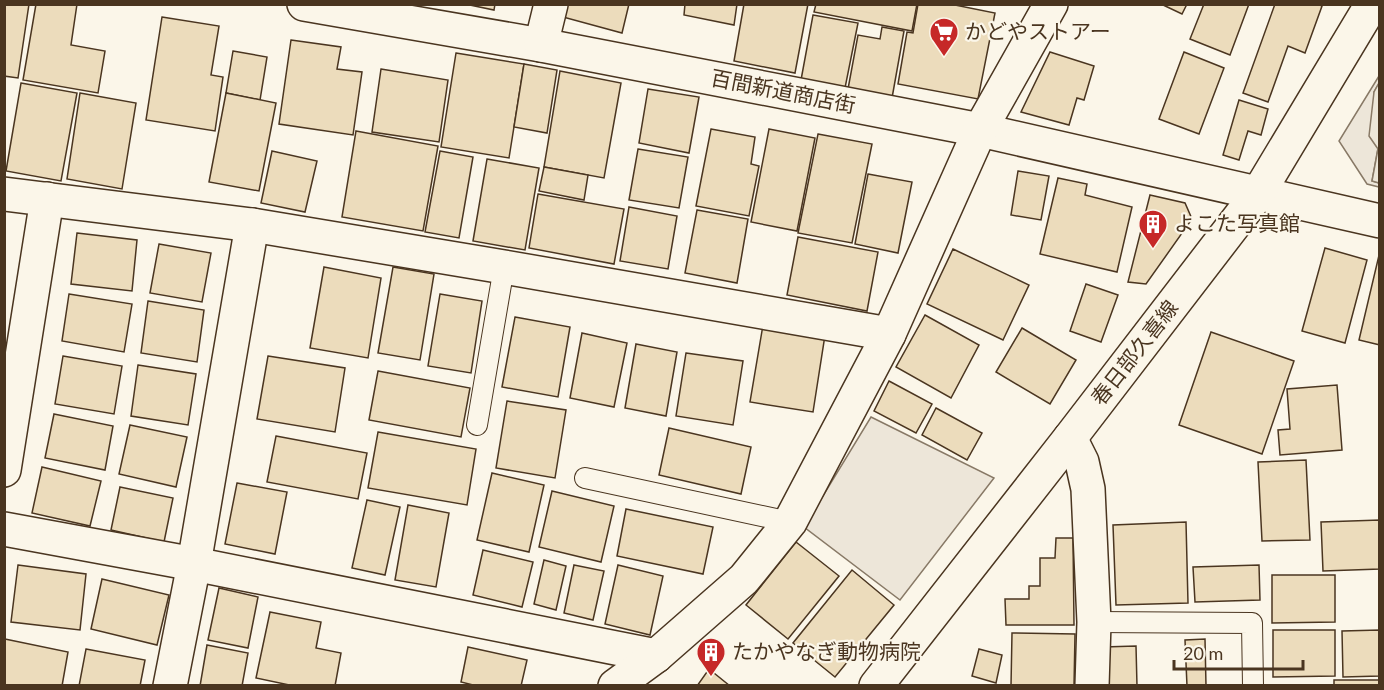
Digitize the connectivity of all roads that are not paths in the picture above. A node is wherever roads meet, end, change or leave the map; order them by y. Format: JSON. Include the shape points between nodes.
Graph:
{"nodes":[{"id":1,"x":304,"y":4,"type":"edge"},
{"id":2,"x":551,"y":4,"type":"edge"},
{"id":3,"x":1052,"y":4,"type":"edge"},
{"id":4,"x":1372,"y":4,"type":"edge"},
{"id":5,"x":541,"y":45,"type":"junction"},
{"id":6,"x":980,"y":130,"type":"junction"},
{"id":7,"x":1259,"y":192,"type":"junction"},
{"id":8,"x":4,"y":195,"type":"edge"},
{"id":9,"x":47,"y":199,"type":"junction"},
{"id":10,"x":1380,"y":221,"type":"edge"},
{"id":11,"x":252,"y":225,"type":"junction"},
{"id":12,"x":504,"y":267,"type":"junction"},
{"id":13,"x":889,"y":334,"type":"junction"},
{"id":14,"x":477,"y":424,"type":"dead end"},
{"id":15,"x":1070,"y":438,"type":"junction"},
{"id":16,"x":4,"y":470,"type":"edge"},
{"id":17,"x":585,"y":478,"type":"dead end"},
{"id":18,"x":790,"y":522,"type":"junction"},
{"id":19,"x":4,"y":530,"type":"edge"},
{"id":20,"x":194,"y":564,"type":"junction"},
{"id":21,"x":1094,"y":622,"type":"junction"},
{"id":22,"x":656,"y":656,"type":"junction"},
{"id":23,"x":170,"y":686,"type":"edge"},
{"id":24,"x":615,"y":686,"type":"edge"},
{"id":25,"x":876,"y":686,"type":"edge"},
{"id":26,"x":1092,"y":686,"type":"edge"},
{"id":27,"x":1253,"y":686,"type":"edge"}],
"edges":[{"from":1,"to":5,"type":"street","name":"百間新道商店街"},
{"from":2,"to":5,"type":"street"},
{"from":3,"to":6,"type":"street"},
{"from":4,"to":7,"type":"street","name":"春日部久喜線"},
{"from":5,"to":6,"type":"street","name":"百間新道商店街"},
{"from":6,"to":7,"type":"street","name":"百間新道商店街"},
{"from":6,"to":13,"type":"street"},
{"from":7,"to":10,"type":"street","name":"百間新道商店街"},
{"from":7,"to":15,"type":"street","name":"春日部久喜線"},
{"from":8,"to":9,"type":"street"},
{"from":9,"to":11,"type":"street"},
{"from":9,"to":16,"type":"street"},
{"from":11,"to":12,"type":"street"},
{"from":11,"to":20,"type":"street"},
{"from":12,"to":13,"type":"street"},
{"from":12,"to":14,"type":"lane"},
{"from":13,"to":18,"type":"street"},
{"from":15,"to":21,"type":"street","via":[[1082,462],[1088,489]]},
{"from":15,"to":25,"type":"street","name":"春日部久喜線"},
{"from":17,"to":18,"type":"lane"},
{"from":18,"to":22,"type":"street","via":[[744,579]]},
{"from":19,"to":20,"type":"street"},
{"from":20,"to":22,"type":"street"},
{"from":20,"to":23,"type":"street"},
{"from":21,"to":26,"type":"street"},
{"from":21,"to":27,"type":"lane","via":[[1252,624]]},
{"from":22,"to":24,"type":"street"}]}
